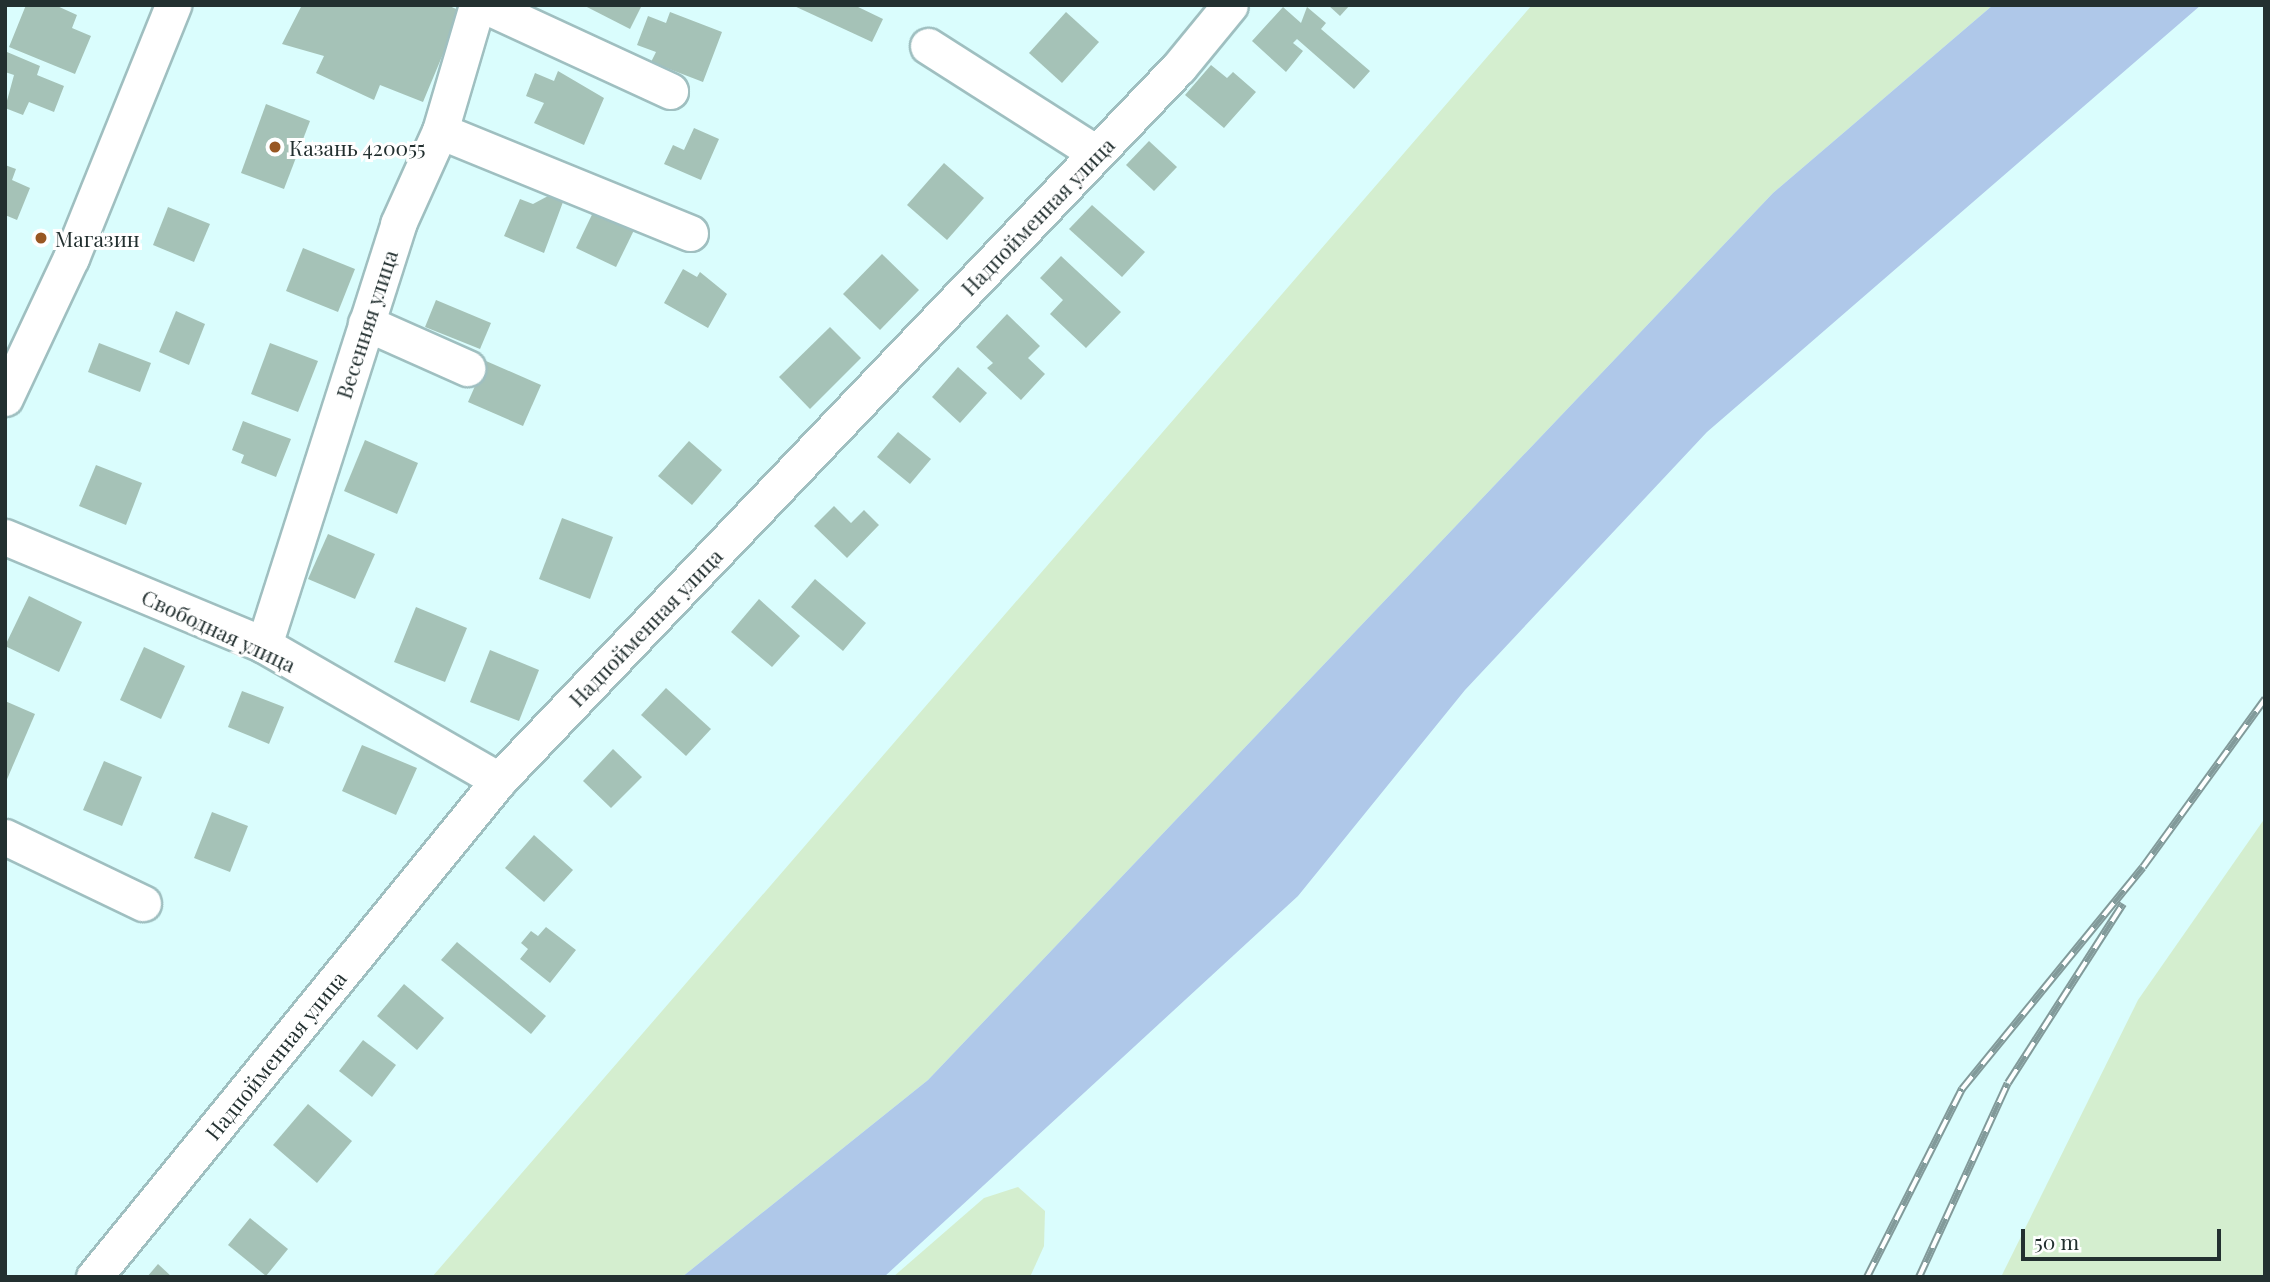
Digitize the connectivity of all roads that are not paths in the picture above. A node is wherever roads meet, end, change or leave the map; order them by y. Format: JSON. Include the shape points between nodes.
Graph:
{"nodes":[{"id":1,"x":173,"y":5,"type":"edge"},
{"id":2,"x":477,"y":5,"type":"edge"},
{"id":3,"x":484,"y":5,"type":"edge"},
{"id":4,"x":1230,"y":5,"type":"edge"},
{"id":5,"x":928,"y":46,"type":"dead end"},
{"id":6,"x":670,"y":91,"type":"dead end"},
{"id":7,"x":440,"y":131,"type":"junction"},
{"id":8,"x":1096,"y":153,"type":"junction"},
{"id":9,"x":690,"y":233,"type":"dead end"},
{"id":10,"x":366,"y":323,"type":"junction"},
{"id":11,"x":467,"y":368,"type":"dead end"},
{"id":12,"x":5,"y":398,"type":"edge"},
{"id":13,"x":5,"y":537,"type":"edge"},
{"id":14,"x":264,"y":645,"type":"junction"},
{"id":15,"x":499,"y":780,"type":"junction"},
{"id":16,"x":5,"y":837,"type":"edge"},
{"id":17,"x":143,"y":903,"type":"dead end"},
{"id":18,"x":94,"y":1277,"type":"edge"}],
"edges":[{"from":1,"to":12,"type":"street","via":[[71,258]]},
{"from":2,"to":7,"type":"street","name":"Весенняя улица"},
{"from":3,"to":6,"type":"street"},
{"from":4,"to":8,"type":"street","name":"Надпойменная улица"},
{"from":5,"to":8,"type":"street"},
{"from":7,"to":9,"type":"street"},
{"from":7,"to":10,"type":"street","name":"Весенняя улица","via":[[398,224]]},
{"from":8,"to":15,"type":"street","name":"Надпойменная улица"},
{"from":10,"to":11,"type":"street"},
{"from":10,"to":14,"type":"street","name":"Весенняя улица"},
{"from":13,"to":14,"type":"street","name":"Свободная улица"},
{"from":14,"to":15,"type":"street","name":"Свободная улица"},
{"from":15,"to":18,"type":"street","name":"Надпойменная улица"},
{"from":16,"to":17,"type":"street"}]}
